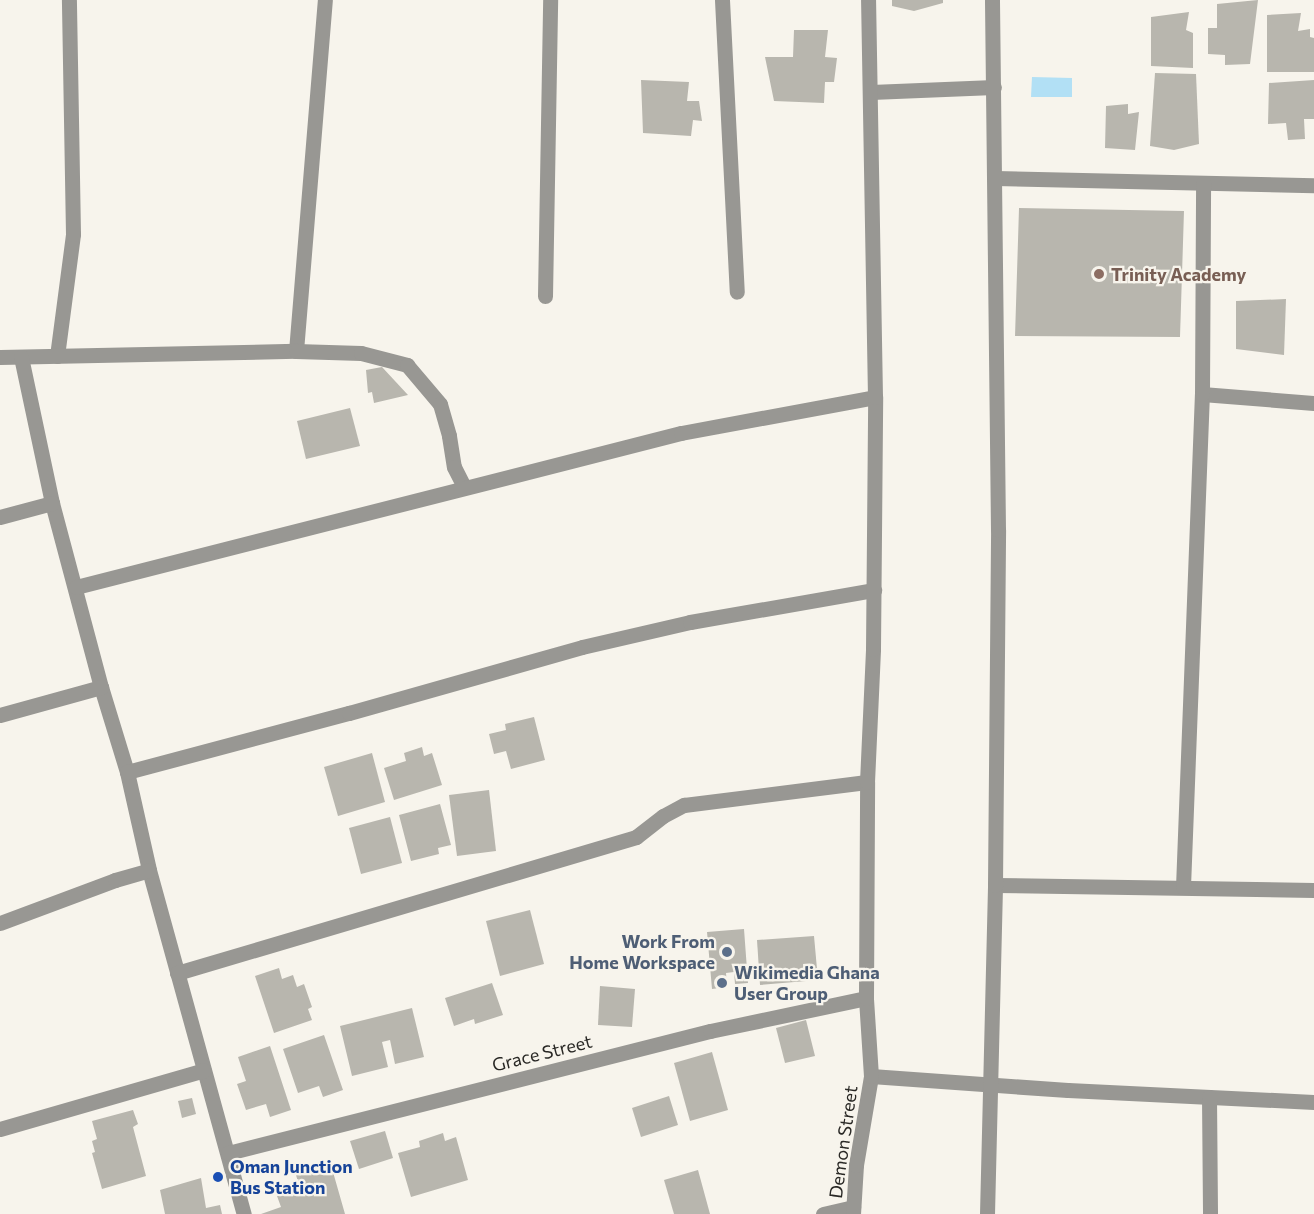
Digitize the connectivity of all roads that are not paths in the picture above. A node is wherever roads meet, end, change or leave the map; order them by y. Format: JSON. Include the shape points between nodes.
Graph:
{"nodes":[{"id":1,"x":69,"y":0,"type":"edge"},
{"id":2,"x":325,"y":0,"type":"edge"},
{"id":3,"x":550,"y":0,"type":"edge"},
{"id":4,"x":722,"y":0,"type":"edge"},
{"id":5,"x":868,"y":0,"type":"edge"},
{"id":6,"x":993,"y":0,"type":"edge"},
{"id":7,"x":994,"y":87,"type":"junction"},
{"id":8,"x":871,"y":92,"type":"junction"},
{"id":9,"x":995,"y":178,"type":"junction"},
{"id":10,"x":1203,"y":183,"type":"junction"},
{"id":11,"x":1314,"y":185,"type":"edge"},
{"id":12,"x":737,"y":292,"type":"dead end"},
{"id":13,"x":545,"y":296,"type":"dead end"},
{"id":14,"x":296,"y":351,"type":"junction"},
{"id":15,"x":57,"y":356,"type":"junction"},
{"id":16,"x":0,"y":357,"type":"edge"},
{"id":17,"x":21,"y":357,"type":"junction"},
{"id":18,"x":1202,"y":394,"type":"junction"},
{"id":19,"x":875,"y":397,"type":"junction"},
{"id":20,"x":1314,"y":403,"type":"edge"},
{"id":21,"x":464,"y":487,"type":"junction"},
{"id":22,"x":52,"y":502,"type":"junction"},
{"id":23,"x":0,"y":517,"type":"edge"},
{"id":24,"x":76,"y":587,"type":"junction"},
{"id":25,"x":874,"y":590,"type":"junction"},
{"id":26,"x":101,"y":687,"type":"junction"},
{"id":27,"x":0,"y":715,"type":"edge"},
{"id":28,"x":127,"y":772,"type":"junction"},
{"id":29,"x":867,"y":782,"type":"junction"},
{"id":30,"x":149,"y":870,"type":"junction"},
{"id":31,"x":995,"y":885,"type":"junction"},
{"id":32,"x":1183,"y":887,"type":"junction"},
{"id":33,"x":1314,"y":890,"type":"edge"},
{"id":34,"x":0,"y":923,"type":"edge"},
{"id":35,"x":177,"y":973,"type":"junction"},
{"id":36,"x":866,"y":998,"type":"junction"},
{"id":37,"x":204,"y":1070,"type":"junction"},
{"id":38,"x":871,"y":1076,"type":"junction"},
{"id":39,"x":992,"y":1083,"type":"junction"},
{"id":40,"x":1209,"y":1097,"type":"junction"},
{"id":41,"x":1314,"y":1102,"type":"edge"},
{"id":42,"x":0,"y":1129,"type":"edge"},
{"id":43,"x":228,"y":1153,"type":"junction"},
{"id":44,"x":853,"y":1210,"type":"edge"},
{"id":45,"x":244,"y":1214,"type":"edge"},
{"id":46,"x":823,"y":1214,"type":"edge"},
{"id":47,"x":987,"y":1214,"type":"edge"},
{"id":48,"x":1210,"y":1214,"type":"edge"}],
"edges":[{"from":1,"to":15,"type":"street","via":[[73,234]]},
{"from":2,"to":14,"type":"street"},
{"from":3,"to":13,"type":"street"},
{"from":4,"to":12,"type":"street"},
{"from":5,"to":8,"type":"street","name":"Demon Street"},
{"from":6,"to":7,"type":"street"},
{"from":7,"to":8,"type":"street"},
{"from":7,"to":9,"type":"street"},
{"from":8,"to":19,"type":"street","name":"Demon Street"},
{"from":9,"to":10,"type":"street"},
{"from":9,"to":31,"type":"street","via":[[999,530]]},
{"from":10,"to":11,"type":"street"},
{"from":10,"to":18,"type":"street"},
{"from":14,"to":15,"type":"street"},
{"from":14,"to":21,"type":"street","via":[[361,353],[407,365],[440,404],[454,467]]},
{"from":15,"to":17,"type":"street"},
{"from":16,"to":17,"type":"street"},
{"from":17,"to":22,"type":"street"},
{"from":18,"to":20,"type":"street"},
{"from":18,"to":32,"type":"street"},
{"from":19,"to":21,"type":"street","via":[[681,433]]},
{"from":19,"to":25,"type":"street","name":"Demon Street"},
{"from":21,"to":24,"type":"street"},
{"from":22,"to":23,"type":"street"},
{"from":22,"to":24,"type":"street"},
{"from":24,"to":26,"type":"street"},
{"from":25,"to":28,"type":"street","via":[[690,622],[582,647]]},
{"from":25,"to":29,"type":"street","name":"Demon Street"},
{"from":26,"to":27,"type":"street"},
{"from":26,"to":28,"type":"street"},
{"from":28,"to":30,"type":"street"},
{"from":29,"to":35,"type":"street","via":[[684,805],[636,837]]},
{"from":29,"to":36,"type":"street","name":"Demon Street"},
{"from":30,"to":34,"type":"street"},
{"from":30,"to":35,"type":"street"},
{"from":31,"to":32,"type":"street"},
{"from":31,"to":39,"type":"street"},
{"from":32,"to":33,"type":"street"},
{"from":35,"to":37,"type":"street"},
{"from":36,"to":38,"type":"street","name":"Demon Street"},
{"from":36,"to":43,"type":"street","name":"Grace Street","via":[[710,1031]]},
{"from":37,"to":42,"type":"street"},
{"from":37,"to":43,"type":"street"},
{"from":38,"to":39,"type":"street"},
{"from":38,"to":44,"type":"street","name":"Demon Street","via":[[856,1165]]},
{"from":39,"to":40,"type":"street"},
{"from":39,"to":47,"type":"street"},
{"from":40,"to":41,"type":"street"},
{"from":40,"to":48,"type":"street"},
{"from":43,"to":45,"type":"street"},
{"from":44,"to":46,"type":"street"}]}
